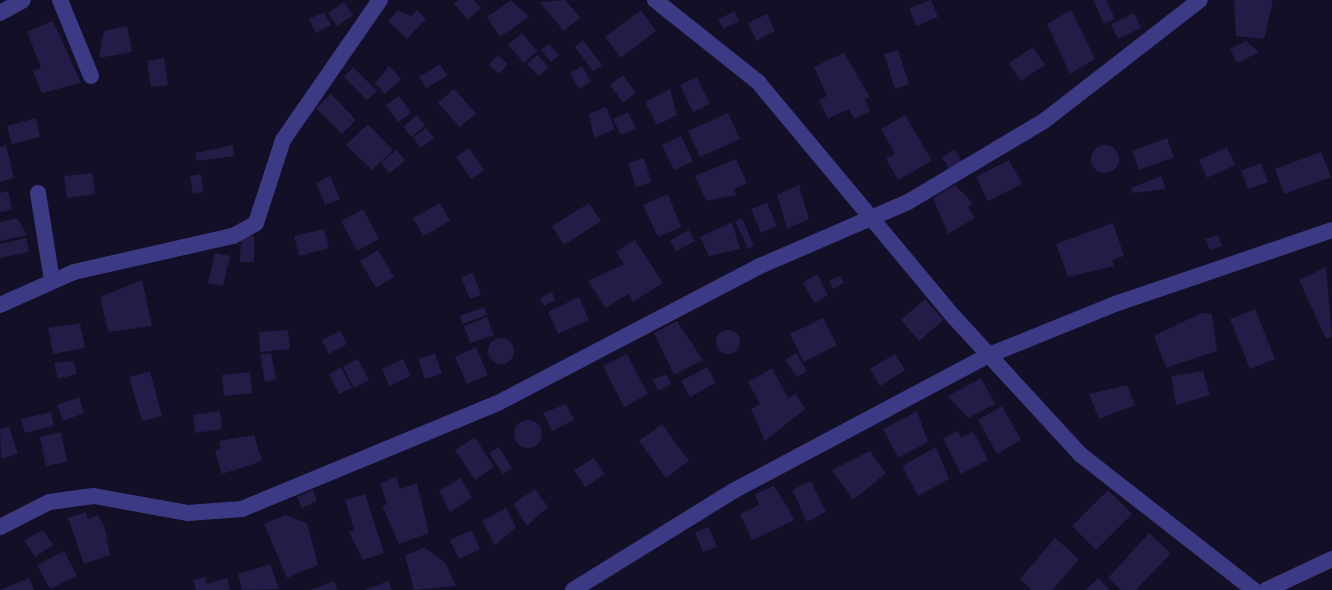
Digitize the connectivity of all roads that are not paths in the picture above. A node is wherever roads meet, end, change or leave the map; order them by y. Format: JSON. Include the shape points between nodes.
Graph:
{"nodes":[{"id":1,"x":23,"y":0,"type":"edge"},
{"id":2,"x":60,"y":0,"type":"edge"},
{"id":3,"x":380,"y":0,"type":"edge"},
{"id":4,"x":654,"y":0,"type":"edge"},
{"id":5,"x":1200,"y":0,"type":"edge"},
{"id":6,"x":0,"y":13,"type":"edge"},
{"id":7,"x":91,"y":76,"type":"dead end"},
{"id":8,"x":37,"y":193,"type":"dead end"},
{"id":9,"x":872,"y":221,"type":"junction"},
{"id":10,"x":1332,"y":230,"type":"edge"},
{"id":11,"x":52,"y":280,"type":"junction"},
{"id":12,"x":0,"y":305,"type":"edge"},
{"id":13,"x":989,"y":355,"type":"junction"},
{"id":14,"x":0,"y":527,"type":"edge"},
{"id":15,"x":1332,"y":559,"type":"edge"},
{"id":16,"x":575,"y":590,"type":"edge"},
{"id":17,"x":1255,"y":590,"type":"edge"},
{"id":18,"x":1266,"y":590,"type":"edge"}],
"edges":[{"from":1,"to":6,"type":"street"},
{"from":2,"to":7,"type":"street"},
{"from":3,"to":11,"type":"street","via":[[283,140],[256,223],[233,236],[187,241]]},
{"from":4,"to":9,"type":"street","via":[[758,82]]},
{"from":5,"to":9,"type":"street","via":[[1044,121]]},
{"from":8,"to":11,"type":"street"},
{"from":9,"to":13,"type":"street"},
{"from":9,"to":14,"type":"street","via":[[760,266],[496,404],[242,509],[188,513],[94,496],[49,502]]},
{"from":10,"to":13,"type":"street","via":[[1118,303]]},
{"from":11,"to":12,"type":"street"},
{"from":13,"to":16,"type":"street","via":[[735,490]]},
{"from":13,"to":17,"type":"street","via":[[1110,481]]},
{"from":15,"to":18,"type":"street"}]}
